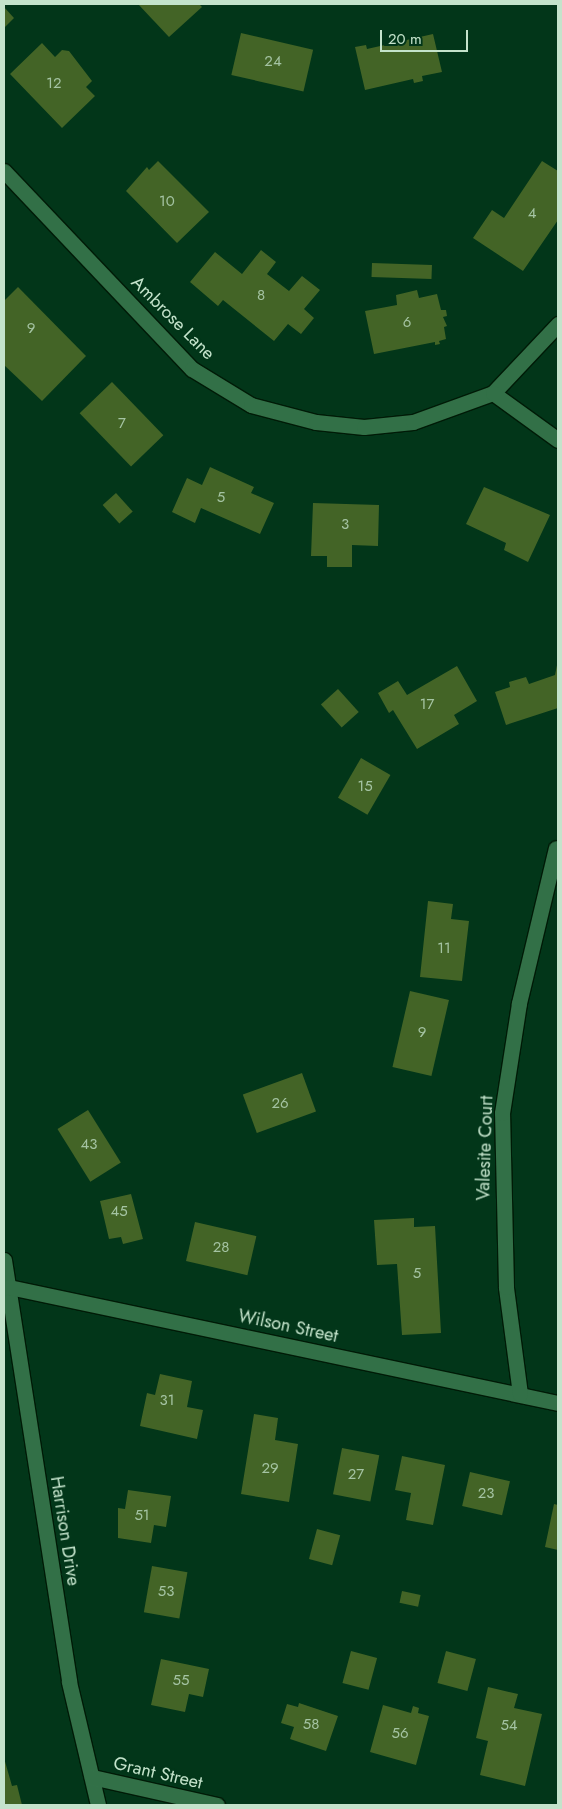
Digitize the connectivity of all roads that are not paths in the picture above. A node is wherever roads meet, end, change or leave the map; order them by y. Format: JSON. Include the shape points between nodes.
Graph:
{"nodes":[{"id":1,"x":4,"y":172,"type":"edge"},
{"id":2,"x":558,"y":324,"type":"edge"},
{"id":3,"x":493,"y":393,"type":"junction"},
{"id":4,"x":558,"y":440,"type":"edge"},
{"id":5,"x":556,"y":848,"type":"dead end"},
{"id":6,"x":4,"y":1260,"type":"edge"},
{"id":7,"x":6,"y":1288,"type":"edge"},
{"id":8,"x":520,"y":1394,"type":"junction"},
{"id":9,"x":558,"y":1403,"type":"edge"},
{"id":10,"x":92,"y":1777,"type":"junction"},
{"id":11,"x":98,"y":1805,"type":"edge"},
{"id":12,"x":217,"y":1805,"type":"edge"}],
"edges":[{"from":1,"to":3,"type":"street","name":"Ambrose Lane","via":[[192,368],[251,404],[316,422],[364,427],[413,422]]},
{"from":2,"to":3,"type":"street","name":"Ambrose Lane"},
{"from":3,"to":4,"type":"street"},
{"from":5,"to":8,"type":"street","name":"Valesite Court","via":[[519,1003],[502,1113],[506,1287]]},
{"from":6,"to":7,"type":"street","name":"Harrison Drive"},
{"from":7,"to":8,"type":"street","name":"Wilson Street"},
{"from":7,"to":10,"type":"street","name":"Harrison Drive","via":[[69,1682]]},
{"from":8,"to":9,"type":"street","name":"Wilson Street"},
{"from":10,"to":11,"type":"street","name":"Harrison Drive"},
{"from":10,"to":12,"type":"street","name":"Grant Street"}]}
